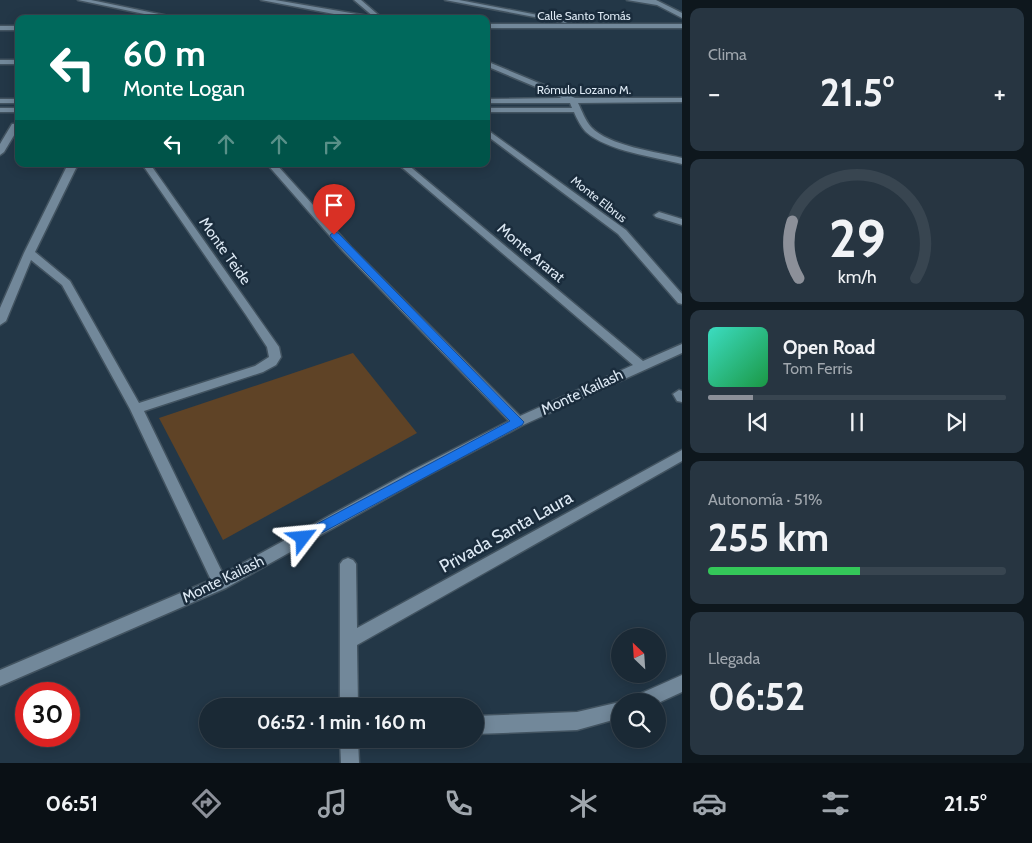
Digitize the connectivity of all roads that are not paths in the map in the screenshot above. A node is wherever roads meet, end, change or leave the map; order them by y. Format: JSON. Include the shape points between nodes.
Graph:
{"nodes":[{"id":1,"x":81,"y":0,"type":"edge"},
{"id":2,"x":264,"y":0,"type":"edge"},
{"id":3,"x":357,"y":0,"type":"edge"},
{"id":4,"x":448,"y":0,"type":"edge"},
{"id":5,"x":630,"y":0,"type":"edge"},
{"id":6,"x":651,"y":0,"type":"edge"},
{"id":7,"x":660,"y":4,"type":"junction"},
{"id":8,"x":159,"y":15,"type":"edge"},
{"id":9,"x":350,"y":15,"type":"edge"},
{"id":10,"x":375,"y":15,"type":"edge"},
{"id":11,"x":682,"y":16,"type":"edge"},
{"id":12,"x":490,"y":26,"type":"edge"},
{"id":13,"x":585,"y":26,"type":"junction"},
{"id":14,"x":682,"y":26,"type":"edge"},
{"id":15,"x":0,"y":28,"type":"edge"},
{"id":16,"x":15,"y":28,"type":"edge"},
{"id":17,"x":0,"y":62,"type":"edge"},
{"id":18,"x":15,"y":62,"type":"edge"},
{"id":19,"x":490,"y":65,"type":"edge"},
{"id":20,"x":573,"y":100,"type":"junction"},
{"id":21,"x":682,"y":100,"type":"edge"},
{"id":22,"x":0,"y":101,"type":"edge"},
{"id":23,"x":15,"y":101,"type":"edge"},
{"id":24,"x":490,"y":101,"type":"edge"},
{"id":25,"x":0,"y":110,"type":"edge"},
{"id":26,"x":15,"y":110,"type":"edge"},
{"id":27,"x":490,"y":110,"type":"edge"},
{"id":28,"x":577,"y":110,"type":"junction"},
{"id":29,"x":15,"y":126,"type":"dead end"},
{"id":30,"x":490,"y":134,"type":"edge"},
{"id":31,"x":0,"y":152,"type":"edge"},
{"id":32,"x":682,"y":161,"type":"edge"},
{"id":33,"x":72,"y":167,"type":"edge"},
{"id":34,"x":148,"y":167,"type":"edge"},
{"id":35,"x":275,"y":167,"type":"edge"},
{"id":36,"x":406,"y":167,"type":"edge"},
{"id":37,"x":659,"y":215,"type":"dead end"},
{"id":38,"x":682,"y":222,"type":"edge"},
{"id":39,"x":29,"y":253,"type":"junction"},
{"id":40,"x":682,"y":301,"type":"edge"},
{"id":41,"x":0,"y":321,"type":"edge"},
{"id":42,"x":682,"y":348,"type":"edge"},
{"id":43,"x":640,"y":366,"type":"junction"},
{"id":44,"x":136,"y":409,"type":"junction"},
{"id":45,"x":518,"y":422,"type":"junction"},
{"id":46,"x":682,"y":456,"type":"edge"},
{"id":47,"x":348,"y":564,"type":"dead end"},
{"id":48,"x":220,"y":583,"type":"junction"},
{"id":49,"x":349,"y":641,"type":"junction"},
{"id":50,"x":0,"y":678,"type":"edge"},
{"id":51,"x":682,"y":683,"type":"edge"},
{"id":52,"x":660,"y":693,"type":"edge"},
{"id":53,"x":349,"y":698,"type":"edge"},
{"id":54,"x":611,"y":712,"type":"edge"},
{"id":55,"x":484,"y":725,"type":"edge"},
{"id":56,"x":349,"y":748,"type":"edge"},
{"id":57,"x":350,"y":763,"type":"edge"}],
"edges":[{"from":1,"to":8,"type":"street"},
{"from":2,"to":9,"type":"street"},
{"from":3,"to":10,"type":"street"},
{"from":4,"to":13,"type":"street","via":[[536,14]]},
{"from":5,"to":7,"type":"street"},
{"from":6,"to":7,"type":"street"},
{"from":7,"to":11,"type":"street"},
{"from":12,"to":13,"type":"street","name":"Calle Santo Tomás"},
{"from":13,"to":14,"type":"street","name":"Calle Santo Tomás"},
{"from":15,"to":16,"type":"street"},
{"from":17,"to":18,"type":"street"},
{"from":19,"to":20,"type":"street"},
{"from":20,"to":21,"type":"street","name":"Rómulo Lozano M."},
{"from":20,"to":24,"type":"street","name":"Rómulo Lozano M."},
{"from":20,"to":28,"type":"street"},
{"from":22,"to":23,"type":"street"},
{"from":25,"to":26,"type":"street"},
{"from":27,"to":28,"type":"street"},
{"from":28,"to":32,"type":"street","via":[[589,131],[600,138]]},
{"from":29,"to":31,"type":"street"},
{"from":30,"to":40,"type":"street","name":"Monte Elbrus","via":[[610,221]]},
{"from":33,"to":39,"type":"street"},
{"from":34,"to":44,"type":"street","name":"Monte Teide","via":[[273,346],[276,358],[259,368]]},
{"from":35,"to":45,"type":"street","via":[[348,249]]},
{"from":36,"to":43,"type":"street","name":"Monte Ararat"},
{"from":37,"to":38,"type":"street"},
{"from":39,"to":41,"type":"street"},
{"from":39,"to":44,"type":"street","via":[[66,283]]},
{"from":42,"to":43,"type":"street","name":"Monte Kailash"},
{"from":43,"to":45,"type":"street","name":"Monte Kailash"},
{"from":44,"to":48,"type":"street"},
{"from":45,"to":48,"type":"street","name":"Monte Kailash"},
{"from":46,"to":49,"type":"street","name":"Privada Santa Laura"},
{"from":47,"to":49,"type":"street"},
{"from":48,"to":50,"type":"street","name":"Monte Kailash"},
{"from":49,"to":53,"type":"street"},
{"from":51,"to":52,"type":"street"},
{"from":54,"to":55,"type":"street","via":[[577,721]]},
{"from":56,"to":57,"type":"street"}]}
